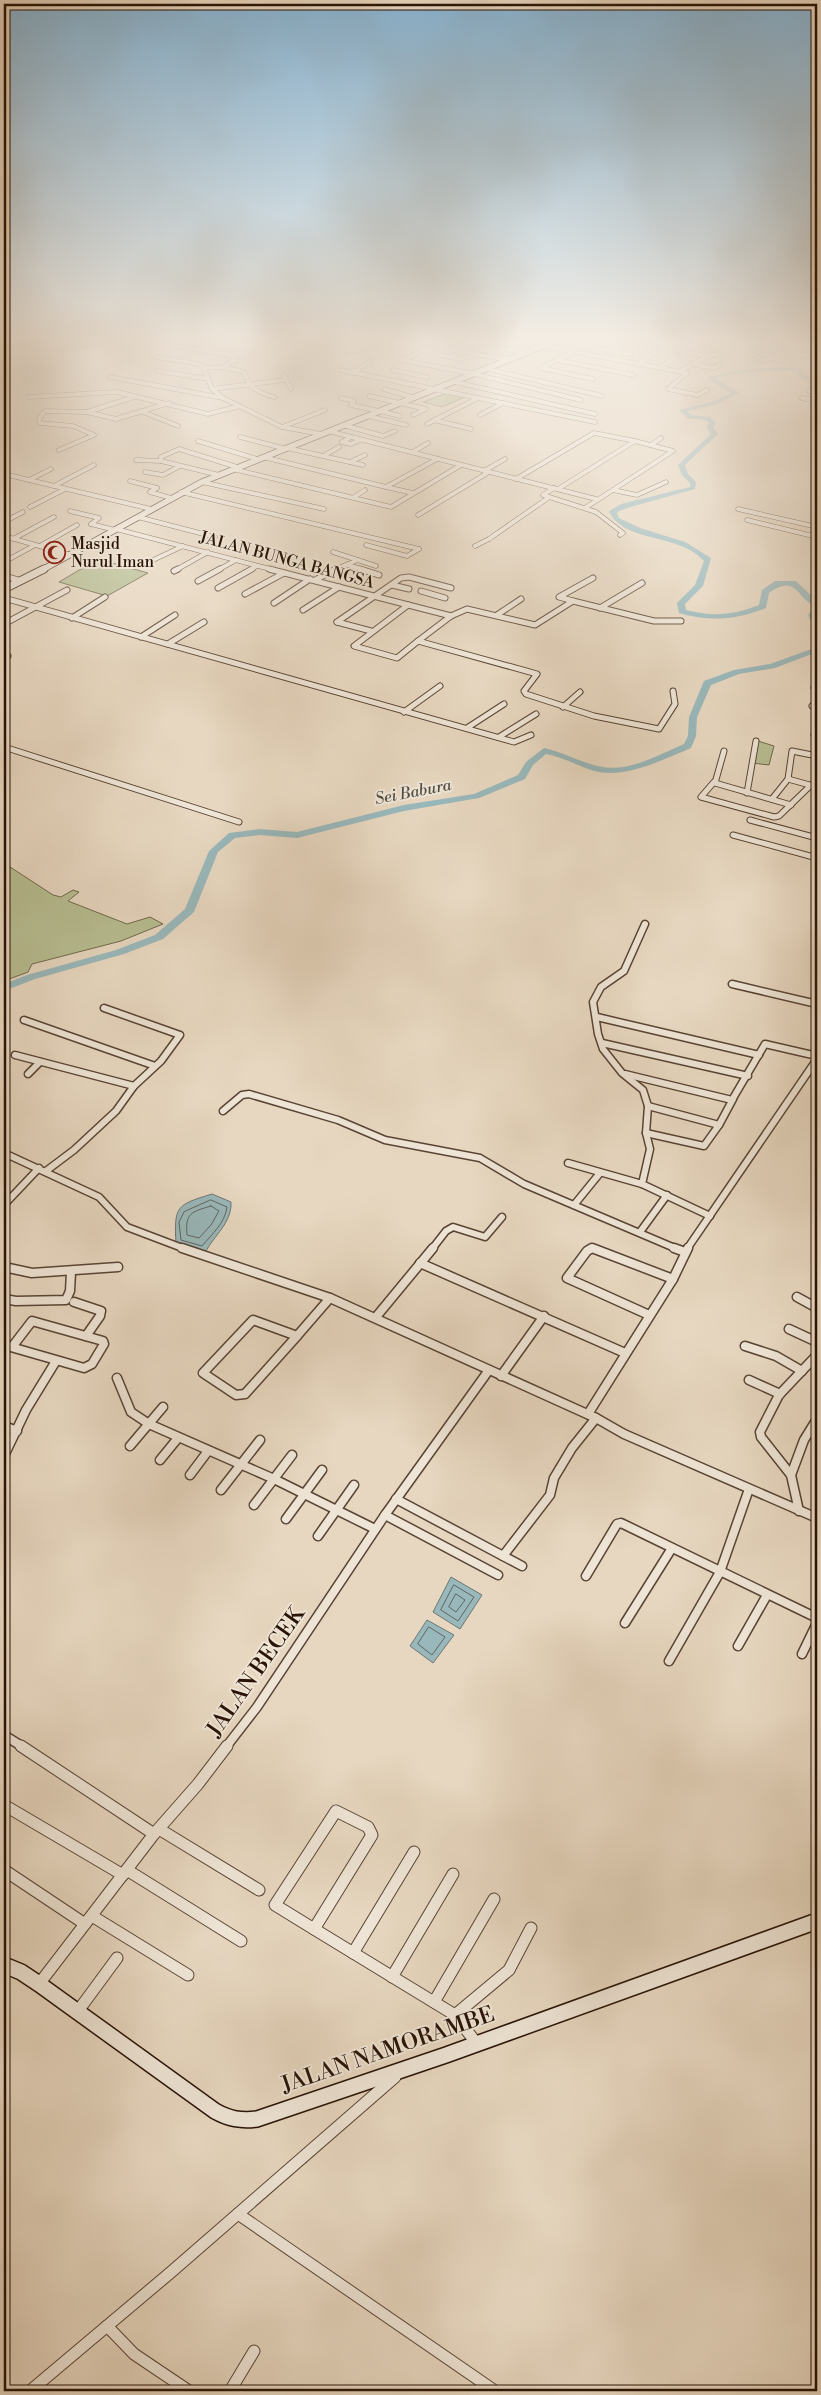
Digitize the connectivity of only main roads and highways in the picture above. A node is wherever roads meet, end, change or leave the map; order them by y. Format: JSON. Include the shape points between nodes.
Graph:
{"nodes":[{"id":1,"x":271,"y":454,"type":"edge"},
{"id":2,"x":4,"y":589,"type":"edge"},
{"id":3,"x":817,"y":1921,"type":"edge"},
{"id":4,"x":4,"y":1965,"type":"edge"}],
"edges":[{"from":1,"to":2,"type":"main road","via":[[181,492]]},
{"from":3,"to":4,"type":"main road","name":"JALAN NAMORAMBE","via":[[257,2120],[232,2120],[215,2111],[39,1984]]}]}
